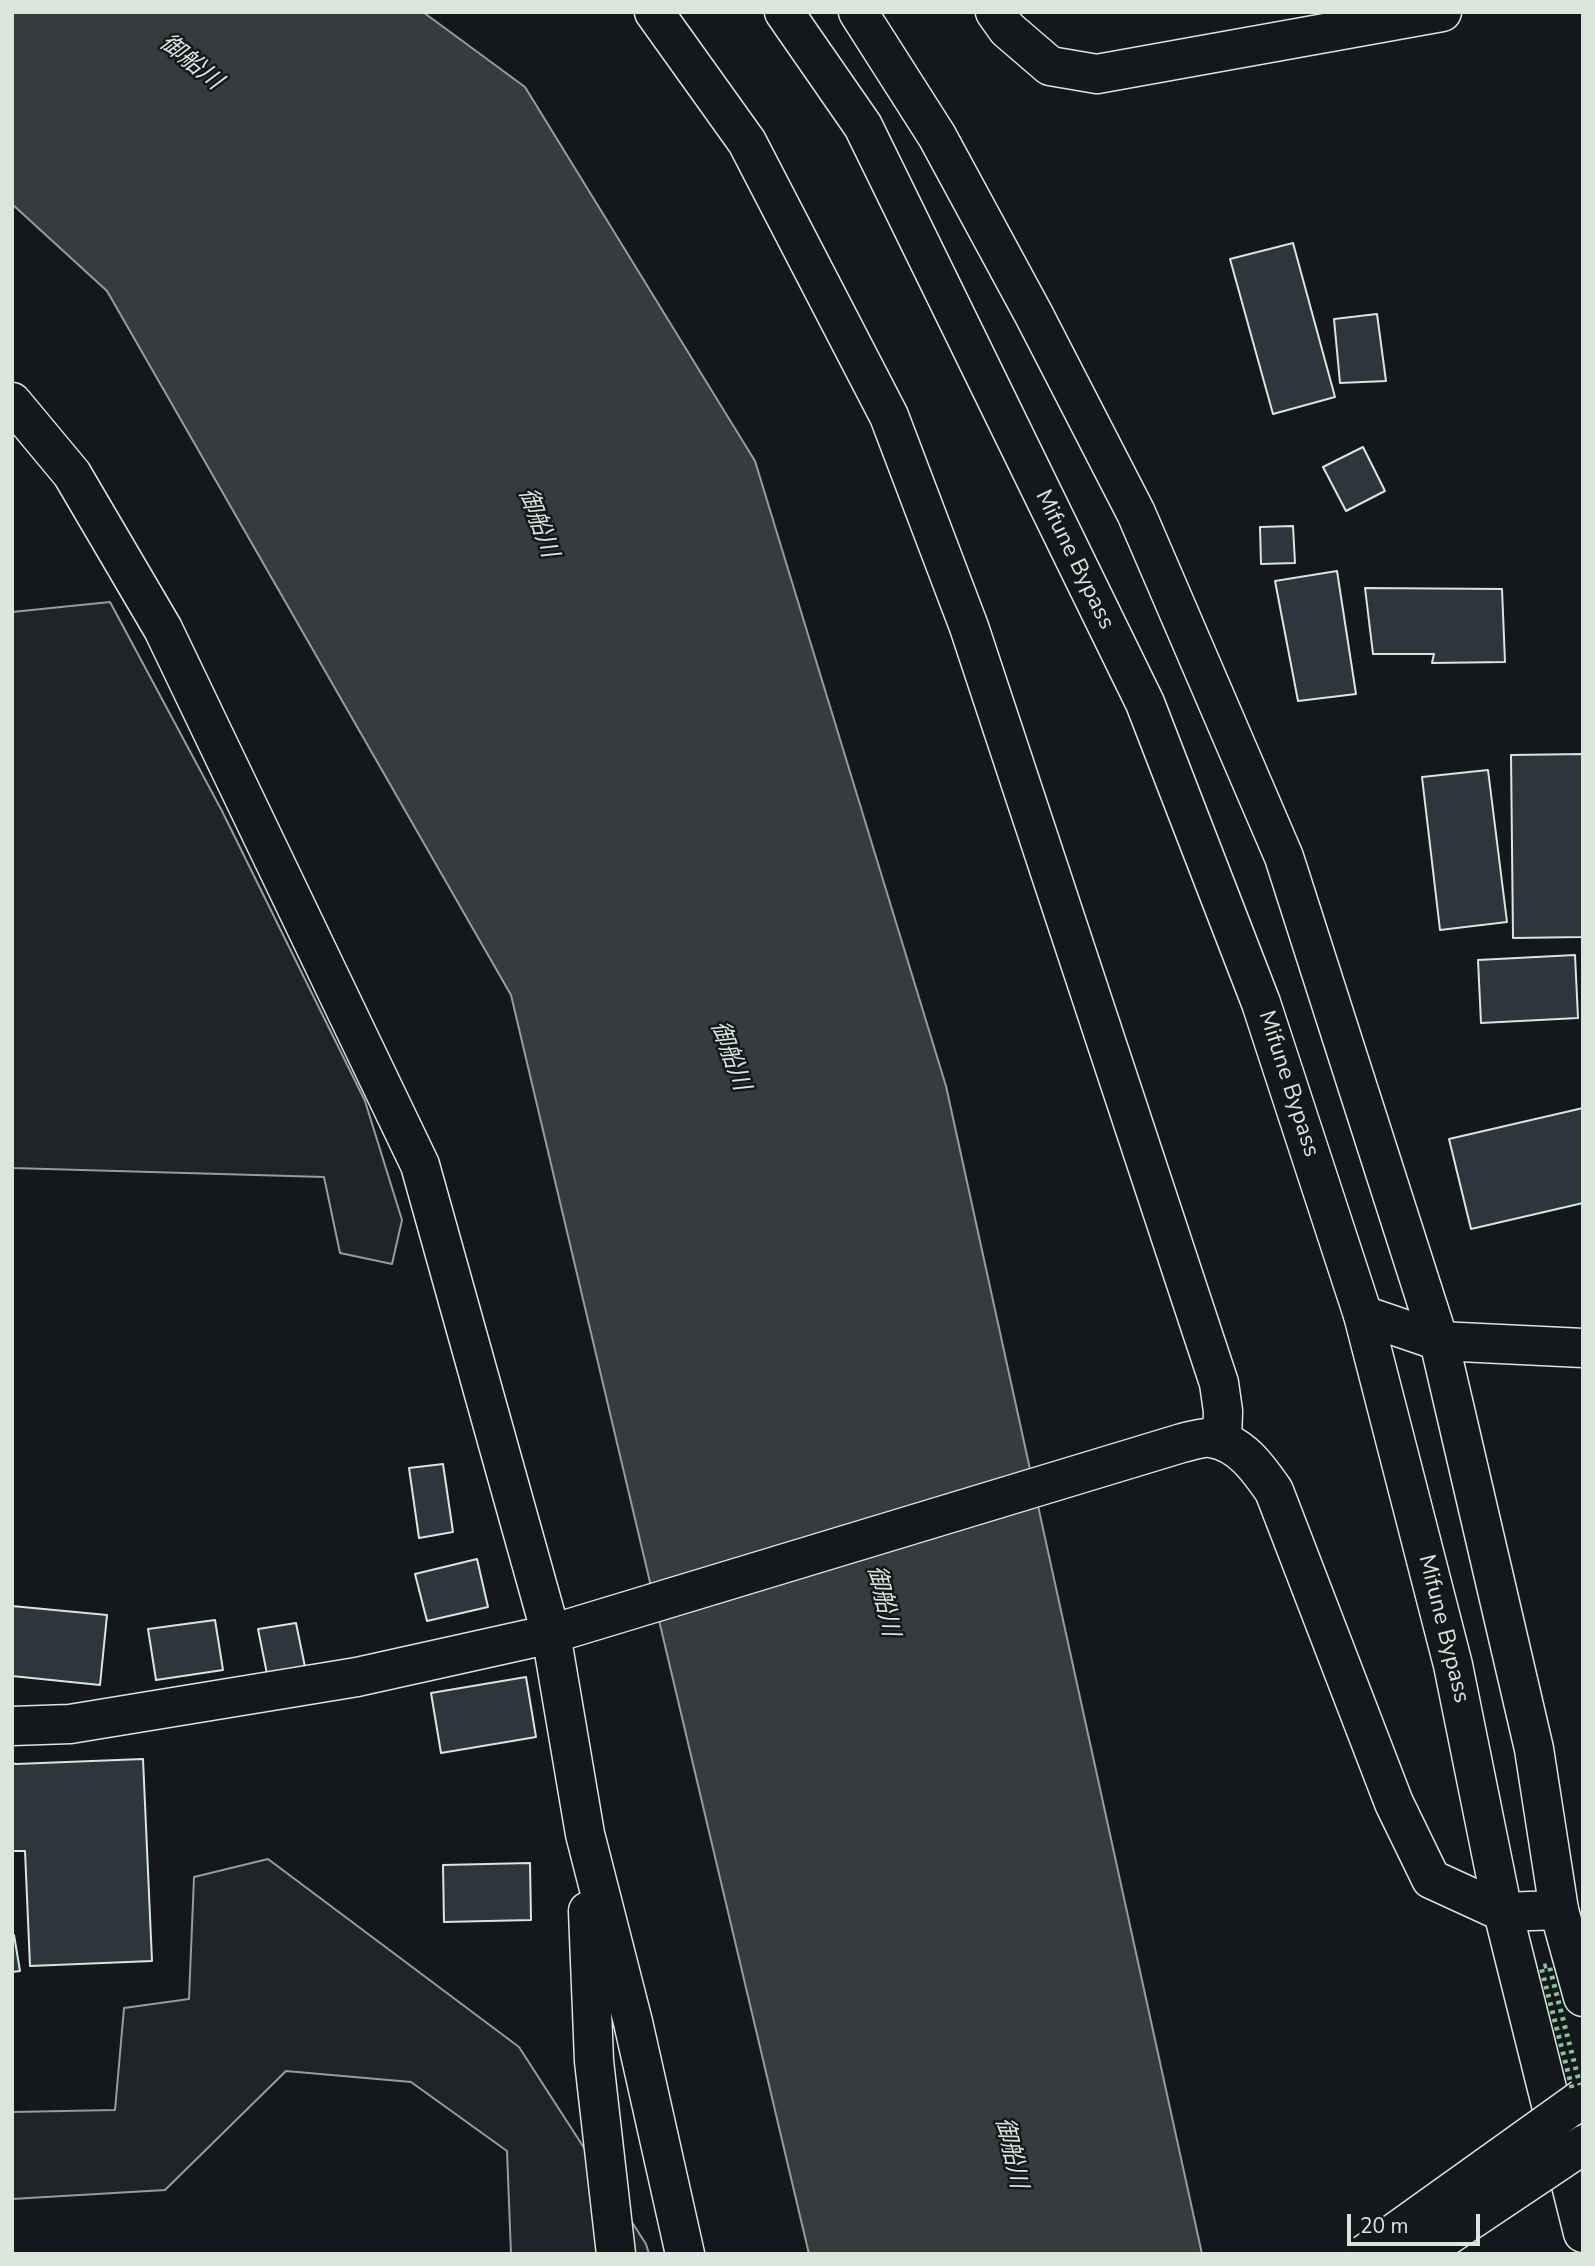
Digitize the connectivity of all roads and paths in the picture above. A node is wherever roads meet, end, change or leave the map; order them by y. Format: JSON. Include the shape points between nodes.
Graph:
{"nodes":[{"id":1,"x":654,"y":12,"type":"edge"},
{"id":2,"x":784,"y":12,"type":"edge"},
{"id":3,"x":858,"y":12,"type":"edge"},
{"id":4,"x":995,"y":12,"type":"edge"},
{"id":5,"x":1442,"y":12,"type":"edge"},
{"id":6,"x":12,"y":402,"type":"edge"},
{"id":7,"x":1363,"y":1315,"type":"junction"},
{"id":8,"x":1439,"y":1342,"type":"junction"},
{"id":9,"x":1583,"y":1348,"type":"edge"},
{"id":10,"x":1222,"y":1441,"type":"junction"},
{"id":11,"x":551,"y":1634,"type":"junction"},
{"id":12,"x":12,"y":1726,"type":"edge"},
{"id":13,"x":585,"y":1834,"type":"junction"},
{"id":14,"x":1559,"y":1910,"type":"junction"},
{"id":15,"x":1503,"y":1912,"type":"junction"},
{"id":16,"x":1583,"y":1997,"type":"edge"},
{"id":17,"x":1583,"y":2098,"type":"edge"},
{"id":18,"x":1583,"y":2146,"type":"edge"},
{"id":19,"x":1583,"y":2234,"type":"edge"},
{"id":20,"x":1583,"y":2244,"type":"edge"},
{"id":21,"x":616,"y":2254,"type":"edge"},
{"id":22,"x":685,"y":2254,"type":"edge"},
{"id":23,"x":1365,"y":2254,"type":"edge"},
{"id":24,"x":1420,"y":2254,"type":"edge"},
{"id":25,"x":1567,"y":2254,"type":"edge"}],
"edges":[{"from":1,"to":10,"type":"main road","via":[[747,142],[889,416],[973,640],[1214,1370],[1223,1412]]},
{"from":2,"to":7,"type":"main road","name":"Mifune Bypass","via":[[863,126],[1145,703],[1261,1003]]},
{"from":3,"to":8,"type":"main road","via":[[937,136],[1136,513],[1284,856]]},
{"from":4,"to":5,"type":"main road","via":[[1007,29],[1050,66],[1097,74]]},
{"from":6,"to":11,"type":"main road","via":[[72,474],[163,629],[420,1165]]},
{"from":7,"to":8,"type":"main road"},
{"from":7,"to":15,"type":"main road","name":"Mifune Bypass","via":[[1453,1665]]},
{"from":8,"to":9,"type":"main road"},
{"from":8,"to":14,"type":"main road","via":[[1534,1749]]},
{"from":10,"to":11,"type":"main road","via":[[1208,1437],[1182,1443]]},
{"from":10,"to":15,"type":"main road","via":[[1255,1465],[1274,1491],[1394,1803],[1431,1880]]},
{"from":11,"to":12,"type":"main road","via":[[357,1677],[70,1724]]},
{"from":11,"to":13,"type":"main road"},
{"from":13,"to":21,"type":"main road","via":[[594,2061]]},
{"from":13,"to":22,"type":"main road"},
{"from":14,"to":15,"type":"main road"},
{"from":14,"to":16,"type":"main road"},
{"from":15,"to":19,"type":"main road","name":"Mifune Bypass"},
{"from":17,"to":23,"type":"main road","bridge":true},
{"from":18,"to":24,"type":"main road","bridge":true},
{"from":20,"to":25,"type":"main road"}]}
